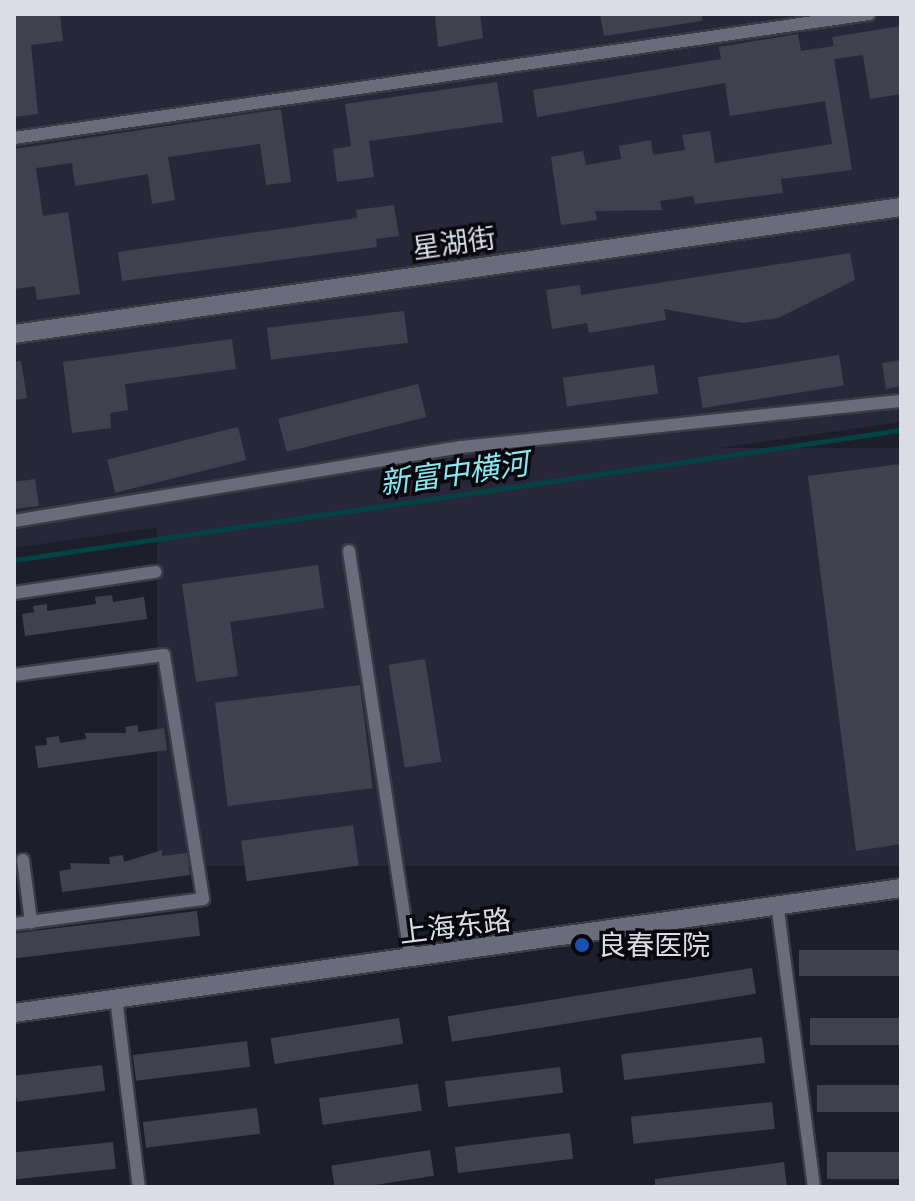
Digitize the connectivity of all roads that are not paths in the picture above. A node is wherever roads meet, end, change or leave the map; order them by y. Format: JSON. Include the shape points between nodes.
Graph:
{"nodes":[{"id":1,"x":869,"y":14,"type":"edge"},
{"id":2,"x":14,"y":138,"type":"edge"},
{"id":3,"x":901,"y":207,"type":"edge"},
{"id":4,"x":14,"y":334,"type":"edge"},
{"id":5,"x":901,"y":401,"type":"edge"},
{"id":6,"x":14,"y":521,"type":"edge"},
{"id":7,"x":349,"y":551,"type":"dead end"},
{"id":8,"x":155,"y":572,"type":"dead end"},
{"id":9,"x":14,"y":593,"type":"edge"},
{"id":10,"x":14,"y":675,"type":"edge"},
{"id":11,"x":23,"y":860,"type":"dead end"},
{"id":12,"x":901,"y":888,"type":"edge"},
{"id":13,"x":778,"y":910,"type":"junction"},
{"id":14,"x":31,"y":922,"type":"junction"},
{"id":15,"x":14,"y":924,"type":"edge"},
{"id":16,"x":411,"y":959,"type":"junction"},
{"id":17,"x":116,"y":998,"type":"junction"},
{"id":18,"x":14,"y":1013,"type":"edge"},
{"id":19,"x":139,"y":1187,"type":"edge"},
{"id":20,"x":814,"y":1187,"type":"edge"}],
"edges":[{"from":1,"to":2,"type":"street"},
{"from":3,"to":4,"type":"street","name":"星湖街"},
{"from":5,"to":6,"type":"street","via":[[461,447]]},
{"from":7,"to":16,"type":"street"},
{"from":8,"to":9,"type":"street"},
{"from":10,"to":14,"type":"street","via":[[164,655],[203,899]]},
{"from":11,"to":14,"type":"street"},
{"from":12,"to":13,"type":"street","name":"上海东路"},
{"from":13,"to":16,"type":"street","name":"上海东路"},
{"from":13,"to":20,"type":"street"},
{"from":14,"to":15,"type":"street"},
{"from":16,"to":17,"type":"street","name":"上海东路"},
{"from":17,"to":18,"type":"street","name":"上海东路"},
{"from":17,"to":19,"type":"street"}]}
